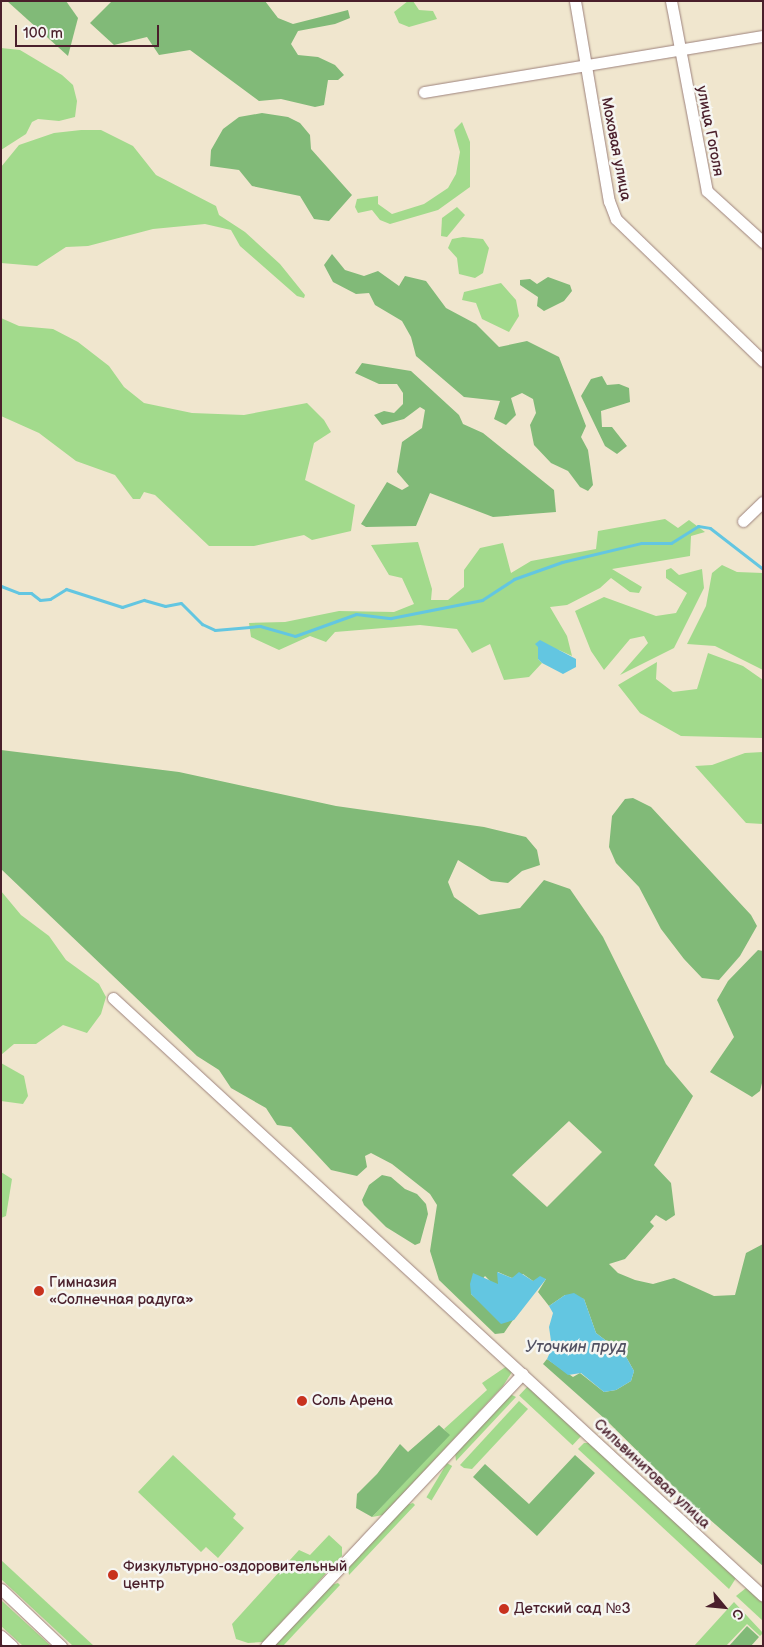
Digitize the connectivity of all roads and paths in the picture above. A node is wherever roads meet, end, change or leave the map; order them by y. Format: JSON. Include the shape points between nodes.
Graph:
{"nodes":[{"id":1,"x":575,"y":1,"type":"edge"},
{"id":2,"x":671,"y":1,"type":"edge"},
{"id":3,"x":763,"y":36,"type":"edge"},
{"id":4,"x":679,"y":49,"type":"junction"},
{"id":5,"x":585,"y":65,"type":"junction"},
{"id":6,"x":424,"y":92,"type":"dead end"},
{"id":7,"x":763,"y":242,"type":"edge"},
{"id":8,"x":763,"y":361,"type":"edge"},
{"id":9,"x":763,"y":502,"type":"edge"},
{"id":10,"x":744,"y":521,"type":"dead end"},
{"id":11,"x":113,"y":998,"type":"dead end"},
{"id":12,"x":522,"y":1374,"type":"junction"},
{"id":13,"x":1,"y":1589,"type":"edge"},
{"id":14,"x":763,"y":1596,"type":"edge"},
{"id":15,"x":1,"y":1636,"type":"edge"},
{"id":16,"x":12,"y":1646,"type":"edge"},
{"id":17,"x":61,"y":1646,"type":"edge"},
{"id":18,"x":266,"y":1646,"type":"edge"}],
"edges":[{"from":1,"to":5,"type":"street","name":"Моховая улица"},
{"from":2,"to":4,"type":"street","name":"улица Гоголя"},
{"from":3,"to":4,"type":"street"},
{"from":4,"to":5,"type":"street","via":[[618,62]]},
{"from":4,"to":7,"type":"street","name":"улица Гоголя","via":[[707,191]]},
{"from":5,"to":6,"type":"street"},
{"from":5,"to":8,"type":"street","name":"Моховая улица","via":[[609,201],[616,219]]},
{"from":9,"to":10,"type":"street"},
{"from":11,"to":12,"type":"street","name":"Сильвинитовая улица"},
{"from":12,"to":14,"type":"street","name":"Сильвинитовая улица"},
{"from":12,"to":18,"type":"street"},
{"from":13,"to":17,"type":"street"},
{"from":15,"to":16,"type":"street"}]}
